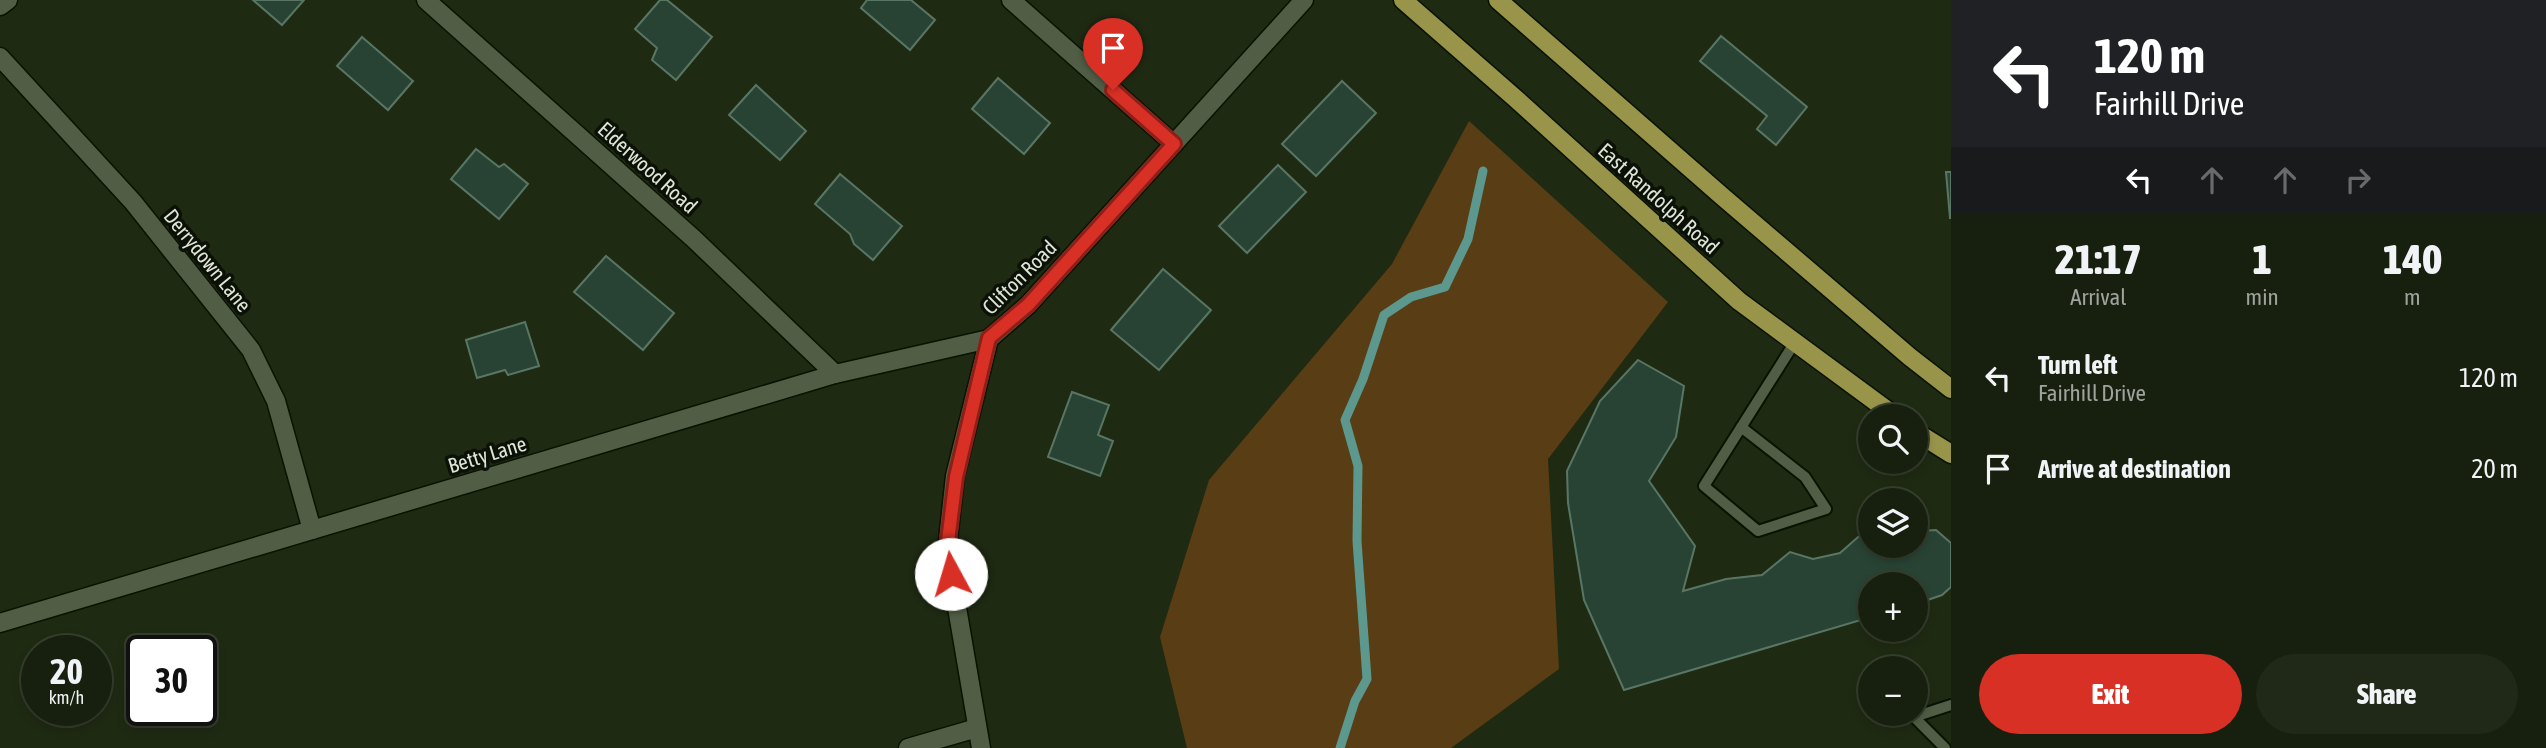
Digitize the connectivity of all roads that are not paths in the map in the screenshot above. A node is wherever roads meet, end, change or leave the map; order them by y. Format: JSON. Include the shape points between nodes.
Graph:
{"nodes":[{"id":1,"x":8,"y":0,"type":"edge"},
{"id":2,"x":425,"y":0,"type":"edge"},
{"id":3,"x":1011,"y":0,"type":"edge"},
{"id":4,"x":1304,"y":0,"type":"edge"},
{"id":5,"x":1403,"y":0,"type":"edge"},
{"id":6,"x":1498,"y":0,"type":"edge"},
{"id":7,"x":0,"y":6,"type":"edge"},
{"id":8,"x":0,"y":57,"type":"edge"},
{"id":9,"x":1174,"y":144,"type":"junction"},
{"id":10,"x":989,"y":338,"type":"junction"},
{"id":11,"x":1795,"y":342,"type":"junction"},
{"id":12,"x":835,"y":374,"type":"junction"},
{"id":13,"x":1951,"y":389,"type":"edge"},
{"id":14,"x":1879,"y":404,"type":"edge"},
{"id":15,"x":1741,"y":427,"type":"junction"},
{"id":16,"x":1928,"y":440,"type":"edge"},
{"id":17,"x":1951,"y":454,"type":"edge"},
{"id":18,"x":312,"y":530,"type":"junction"},
{"id":19,"x":0,"y":623,"type":"edge"},
{"id":20,"x":1951,"y":705,"type":"edge"},
{"id":21,"x":977,"y":728,"type":"junction"},
{"id":22,"x":908,"y":748,"type":"edge"},
{"id":23,"x":981,"y":748,"type":"edge"},
{"id":24,"x":1945,"y":748,"type":"edge"}],
"edges":[{"from":1,"to":7,"type":"street"},
{"from":2,"to":12,"type":"street","name":"Elderwood Road","via":[[694,239]]},
{"from":3,"to":9,"type":"street"},
{"from":4,"to":9,"type":"street","name":"Clifton Road"},
{"from":5,"to":11,"type":"main road","name":"East Randolph Road","via":[[1739,301]]},
{"from":6,"to":13,"type":"main road","name":"East Randolph Road"},
{"from":8,"to":18,"type":"street","name":"Derrydown Lane","via":[[133,202],[251,350],[276,401]]},
{"from":9,"to":10,"type":"street","name":"Clifton Road","via":[[1028,305]]},
{"from":10,"to":12,"type":"street","name":"Betty Lane"},
{"from":10,"to":21,"type":"street","name":"Clifton Road","via":[[956,477],[947,549]]},
{"from":11,"to":14,"type":"main road","name":"East Randolph Road"},
{"from":11,"to":15,"type":"lane"},
{"from":12,"to":18,"type":"street","name":"Betty Lane"},
{"from":15,"to":15,"type":"lane","via":[[1704,486],[1758,531],[1826,509],[1805,477]]},
{"from":16,"to":17,"type":"main road"},
{"from":18,"to":19,"type":"street","name":"Betty Lane"},
{"from":20,"to":24,"type":"lane","via":[[1914,717]]},
{"from":21,"to":22,"type":"street"},
{"from":21,"to":23,"type":"street","name":"Clifton Road"}]}
